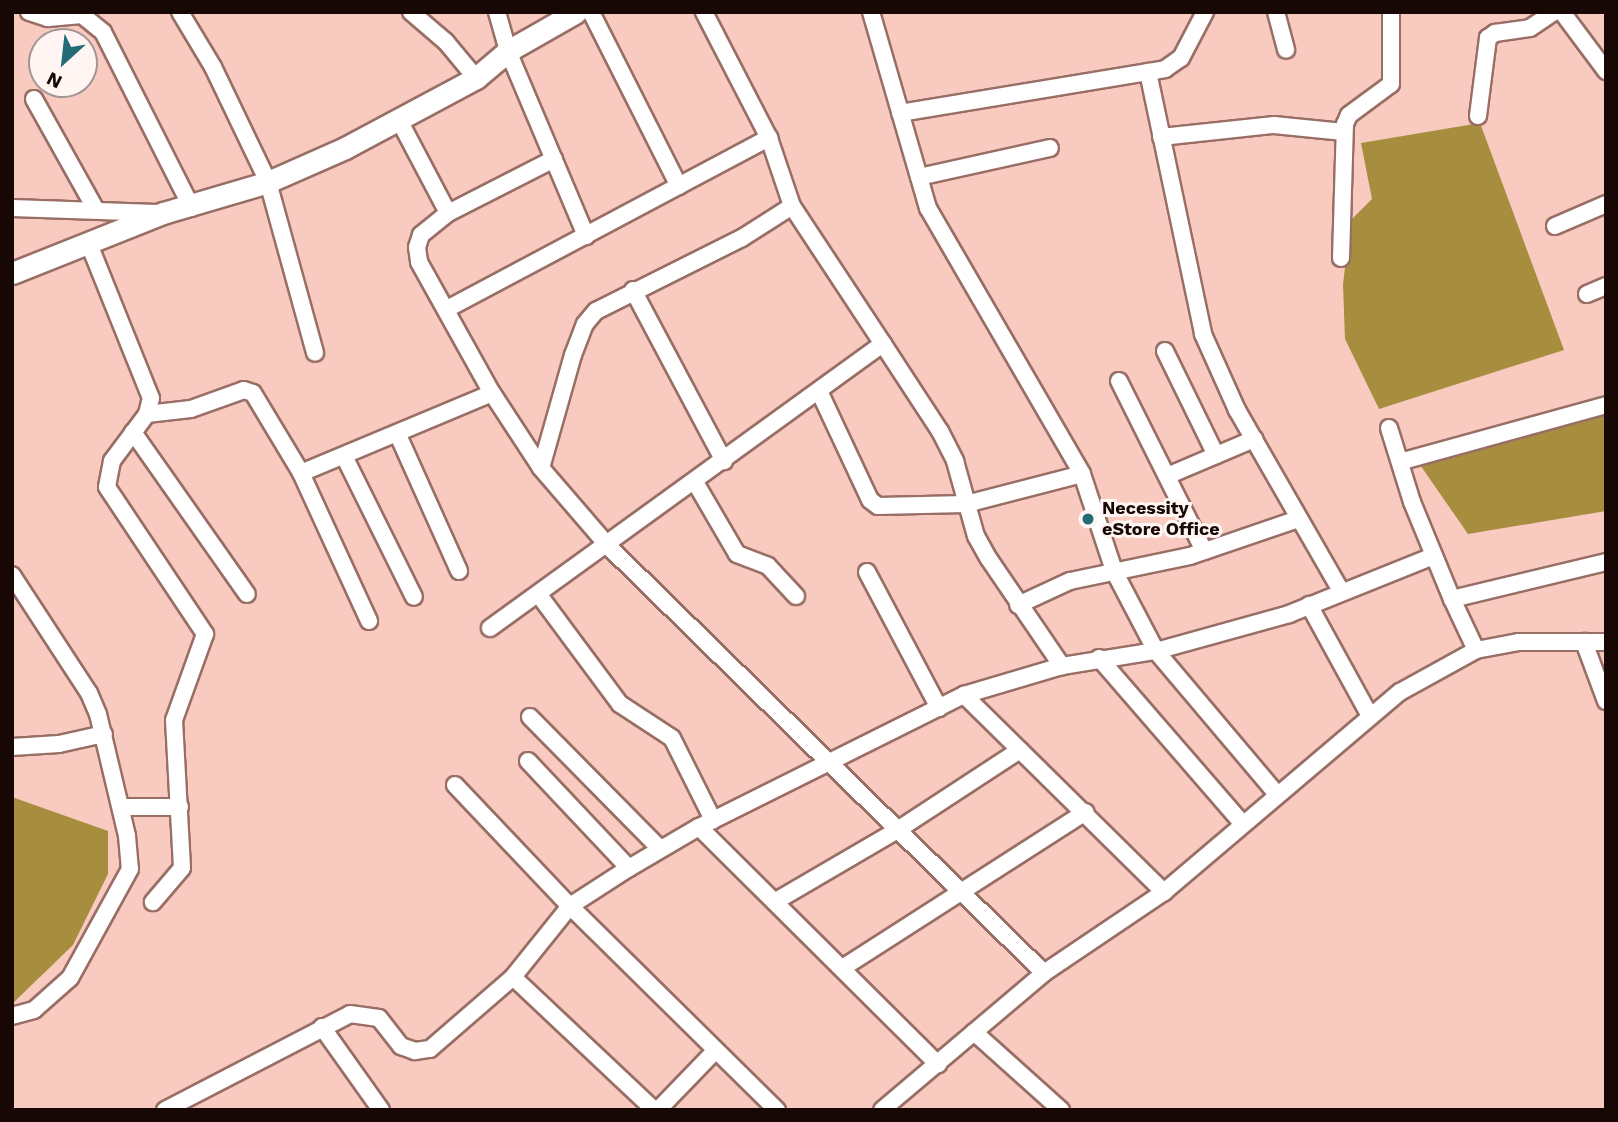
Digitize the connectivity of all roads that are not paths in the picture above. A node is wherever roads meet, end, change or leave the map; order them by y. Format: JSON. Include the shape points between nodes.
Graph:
{"nodes":[{"id":1,"x":29,"y":12,"type":"edge"},
{"id":2,"x":180,"y":12,"type":"edge"},
{"id":3,"x":411,"y":12,"type":"edge"},
{"id":4,"x":497,"y":12,"type":"edge"},
{"id":5,"x":576,"y":12,"type":"edge"},
{"id":6,"x":591,"y":12,"type":"edge"},
{"id":7,"x":704,"y":12,"type":"edge"},
{"id":8,"x":871,"y":12,"type":"edge"},
{"id":9,"x":1205,"y":12,"type":"edge"},
{"id":10,"x":1276,"y":12,"type":"edge"},
{"id":11,"x":1391,"y":12,"type":"edge"},
{"id":12,"x":1554,"y":12,"type":"edge"},
{"id":13,"x":1562,"y":12,"type":"edge"},
{"id":14,"x":83,"y":13,"type":"edge"},
{"id":15,"x":1286,"y":50,"type":"dead end"},
{"id":16,"x":508,"y":51,"type":"junction"},
{"id":17,"x":1606,"y":71,"type":"edge"},
{"id":18,"x":1148,"y":72,"type":"junction"},
{"id":19,"x":476,"y":78,"type":"junction"},
{"id":20,"x":34,"y":99,"type":"dead end"},
{"id":21,"x":900,"y":113,"type":"junction"},
{"id":22,"x":1478,"y":116,"type":"dead end"},
{"id":23,"x":399,"y":120,"type":"junction"},
{"id":24,"x":1344,"y":132,"type":"junction"},
{"id":25,"x":1161,"y":137,"type":"junction"},
{"id":26,"x":769,"y":138,"type":"junction"},
{"id":27,"x":1050,"y":148,"type":"dead end"},
{"id":28,"x":554,"y":159,"type":"junction"},
{"id":29,"x":919,"y":177,"type":"junction"},
{"id":30,"x":268,"y":182,"type":"junction"},
{"id":31,"x":679,"y":186,"type":"junction"},
{"id":32,"x":1606,"y":204,"type":"edge"},
{"id":33,"x":792,"y":206,"type":"junction"},
{"id":34,"x":12,"y":208,"type":"edge"},
{"id":35,"x":192,"y":208,"type":"junction"},
{"id":36,"x":96,"y":210,"type":"junction"},
{"id":37,"x":163,"y":213,"type":"junction"},
{"id":38,"x":448,"y":213,"type":"junction"},
{"id":39,"x":1555,"y":226,"type":"dead end"},
{"id":40,"x":586,"y":236,"type":"junction"},
{"id":41,"x":89,"y":244,"type":"junction"},
{"id":42,"x":1341,"y":258,"type":"dead end"},
{"id":43,"x":12,"y":273,"type":"edge"},
{"id":44,"x":1606,"y":286,"type":"edge"},
{"id":45,"x":633,"y":290,"type":"junction"},
{"id":46,"x":1587,"y":294,"type":"dead end"},
{"id":47,"x":447,"y":309,"type":"junction"},
{"id":48,"x":883,"y":344,"type":"junction"},
{"id":49,"x":1165,"y":351,"type":"dead end"},
{"id":50,"x":315,"y":353,"type":"dead end"},
{"id":51,"x":1119,"y":381,"type":"dead end"},
{"id":52,"x":818,"y":391,"type":"junction"},
{"id":53,"x":492,"y":393,"type":"junction"},
{"id":54,"x":1606,"y":405,"type":"edge"},
{"id":55,"x":148,"y":414,"type":"junction"},
{"id":56,"x":1389,"y":428,"type":"dead end"},
{"id":57,"x":133,"y":432,"type":"junction"},
{"id":58,"x":398,"y":435,"type":"junction"},
{"id":59,"x":1254,"y":439,"type":"junction"},
{"id":60,"x":1216,"y":455,"type":"junction"},
{"id":61,"x":344,"y":456,"type":"junction"},
{"id":62,"x":724,"y":461,"type":"junction"},
{"id":63,"x":1403,"y":461,"type":"junction"},
{"id":64,"x":541,"y":468,"type":"junction"},
{"id":65,"x":301,"y":473,"type":"junction"},
{"id":66,"x":1082,"y":474,"type":"junction"},
{"id":67,"x":1167,"y":476,"type":"junction"},
{"id":68,"x":695,"y":482,"type":"junction"},
{"id":69,"x":966,"y":504,"type":"junction"},
{"id":70,"x":1298,"y":519,"type":"junction"},
{"id":71,"x":608,"y":547,"type":"junction"},
{"id":72,"x":1205,"y":551,"type":"junction"},
{"id":73,"x":1433,"y":556,"type":"junction"},
{"id":74,"x":1606,"y":562,"type":"edge"},
{"id":75,"x":458,"y":571,"type":"dead end"},
{"id":76,"x":1114,"y":571,"type":"junction"},
{"id":77,"x":867,"y":572,"type":"dead end"},
{"id":78,"x":12,"y":575,"type":"edge"},
{"id":79,"x":1341,"y":591,"type":"junction"},
{"id":80,"x":247,"y":594,"type":"dead end"},
{"id":81,"x":539,"y":595,"type":"junction"},
{"id":82,"x":796,"y":596,"type":"dead end"},
{"id":83,"x":414,"y":597,"type":"dead end"},
{"id":84,"x":1452,"y":599,"type":"junction"},
{"id":85,"x":1018,"y":605,"type":"junction"},
{"id":86,"x":1309,"y":605,"type":"junction"},
{"id":87,"x":369,"y":621,"type":"dead end"},
{"id":88,"x":490,"y":628,"type":"dead end"},
{"id":89,"x":1584,"y":642,"type":"junction"},
{"id":90,"x":1606,"y":642,"type":"edge"},
{"id":91,"x":1476,"y":650,"type":"junction"},
{"id":92,"x":1156,"y":651,"type":"junction"},
{"id":93,"x":1100,"y":658,"type":"junction"},
{"id":94,"x":1062,"y":666,"type":"junction"},
{"id":95,"x":964,"y":695,"type":"junction"},
{"id":96,"x":1605,"y":698,"type":"edge"},
{"id":97,"x":939,"y":708,"type":"junction"},
{"id":98,"x":530,"y":716,"type":"dead end"},
{"id":99,"x":1370,"y":716,"type":"junction"},
{"id":100,"x":104,"y":734,"type":"junction"},
{"id":101,"x":12,"y":747,"type":"edge"},
{"id":102,"x":1020,"y":750,"type":"junction"},
{"id":103,"x":528,"y":761,"type":"dead end"},
{"id":104,"x":828,"y":765,"type":"junction"},
{"id":105,"x":455,"y":785,"type":"dead end"},
{"id":106,"x":1276,"y":793,"type":"junction"},
{"id":107,"x":121,"y":807,"type":"junction"},
{"id":108,"x":180,"y":807,"type":"junction"},
{"id":109,"x":1085,"y":812,"type":"junction"},
{"id":110,"x":1242,"y":823,"type":"junction"},
{"id":111,"x":706,"y":824,"type":"junction"},
{"id":112,"x":896,"y":831,"type":"junction"},
{"id":113,"x":660,"y":849,"type":"junction"},
{"id":114,"x":629,"y":867,"type":"junction"},
{"id":115,"x":962,"y":891,"type":"junction"},
{"id":116,"x":1164,"y":892,"type":"junction"},
{"id":117,"x":776,"y":901,"type":"junction"},
{"id":118,"x":153,"y":902,"type":"dead end"},
{"id":119,"x":570,"y":906,"type":"junction"},
{"id":120,"x":844,"y":967,"type":"junction"},
{"id":121,"x":1044,"y":973,"type":"junction"},
{"id":122,"x":513,"y":977,"type":"junction"},
{"id":123,"x":12,"y":1016,"type":"edge"},
{"id":124,"x":322,"y":1027,"type":"junction"},
{"id":125,"x":974,"y":1032,"type":"junction"},
{"id":126,"x":715,"y":1051,"type":"junction"},
{"id":127,"x":937,"y":1064,"type":"junction"},
{"id":128,"x":165,"y":1110,"type":"edge"},
{"id":129,"x":381,"y":1110,"type":"edge"},
{"id":130,"x":656,"y":1110,"type":"edge"},
{"id":131,"x":778,"y":1110,"type":"edge"},
{"id":132,"x":882,"y":1110,"type":"edge"},
{"id":133,"x":1061,"y":1110,"type":"edge"}],
"edges":[{"from":1,"to":14,"type":"street","via":[[48,18]]},
{"from":2,"to":30,"type":"street","via":[[213,68]]},
{"from":3,"to":19,"type":"street","via":[[446,42]]},
{"from":4,"to":16,"type":"street"},
{"from":5,"to":16,"type":"street"},
{"from":6,"to":31,"type":"street"},
{"from":7,"to":26,"type":"street"},
{"from":8,"to":21,"type":"street"},
{"from":9,"to":18,"type":"street","via":[[1181,58],[1165,69]]},
{"from":10,"to":15,"type":"street"},
{"from":11,"to":24,"type":"street","via":[[1391,84],[1349,115]]},
{"from":12,"to":22,"type":"street","via":[[1530,28],[1488,38]]},
{"from":13,"to":17,"type":"street"},
{"from":14,"to":35,"type":"street","via":[[103,32]]},
{"from":16,"to":19,"type":"street"},
{"from":16,"to":28,"type":"street"},
{"from":18,"to":21,"type":"street"},
{"from":18,"to":25,"type":"street"},
{"from":19,"to":23,"type":"street"},
{"from":20,"to":36,"type":"street"},
{"from":21,"to":29,"type":"street"},
{"from":23,"to":30,"type":"street"},
{"from":23,"to":38,"type":"street"},
{"from":24,"to":25,"type":"street","via":[[1274,125]]},
{"from":24,"to":42,"type":"street"},
{"from":25,"to":59,"type":"street","via":[[1203,334]]},
{"from":26,"to":31,"type":"street"},
{"from":26,"to":33,"type":"street"},
{"from":27,"to":29,"type":"street"},
{"from":28,"to":38,"type":"street"},
{"from":28,"to":40,"type":"street"},
{"from":29,"to":66,"type":"street","via":[[938,229]]},
{"from":30,"to":35,"type":"street"},
{"from":30,"to":50,"type":"street"},
{"from":31,"to":40,"type":"street"},
{"from":32,"to":39,"type":"street"},
{"from":33,"to":45,"type":"street","via":[[742,238]]},
{"from":33,"to":48,"type":"street"},
{"from":34,"to":36,"type":"street"},
{"from":35,"to":37,"type":"street"},
{"from":36,"to":37,"type":"street"},
{"from":37,"to":41,"type":"street"},
{"from":38,"to":47,"type":"street","via":[[421,235],[417,247],[419,262]]},
{"from":40,"to":47,"type":"street"},
{"from":41,"to":43,"type":"street"},
{"from":41,"to":55,"type":"street","via":[[149,384]]},
{"from":44,"to":46,"type":"street"},
{"from":45,"to":62,"type":"street"},
{"from":45,"to":64,"type":"street","via":[[596,311],[585,324]]},
{"from":47,"to":53,"type":"street"},
{"from":48,"to":52,"type":"street"},
{"from":48,"to":69,"type":"street","via":[[940,431]]},
{"from":49,"to":60,"type":"street"},
{"from":51,"to":67,"type":"street"},
{"from":52,"to":62,"type":"street"},
{"from":52,"to":69,"type":"street","via":[[870,500],[890,508]]},
{"from":53,"to":58,"type":"street"},
{"from":53,"to":64,"type":"street"},
{"from":54,"to":63,"type":"street"},
{"from":55,"to":57,"type":"street"},
{"from":55,"to":65,"type":"street","via":[[191,409],[244,390],[253,393]]},
{"from":56,"to":63,"type":"street"},
{"from":57,"to":80,"type":"street"},
{"from":57,"to":108,"type":"street","via":[[112,461],[107,487],[205,634],[174,720]]},
{"from":58,"to":61,"type":"street"},
{"from":58,"to":75,"type":"street"},
{"from":59,"to":60,"type":"street"},
{"from":59,"to":70,"type":"street"},
{"from":60,"to":67,"type":"street"},
{"from":61,"to":65,"type":"street"},
{"from":61,"to":83,"type":"street"},
{"from":62,"to":68,"type":"street"},
{"from":63,"to":73,"type":"street","via":[[1412,502]]},
{"from":64,"to":71,"type":"street"},
{"from":65,"to":87,"type":"street"},
{"from":66,"to":69,"type":"street"},
{"from":66,"to":76,"type":"street"},
{"from":67,"to":72,"type":"street"},
{"from":68,"to":71,"type":"street"},
{"from":68,"to":82,"type":"street","via":[[737,554],[768,566]]},
{"from":69,"to":85,"type":"street","via":[[976,536]]},
{"from":70,"to":72,"type":"street"},
{"from":70,"to":79,"type":"street"},
{"from":71,"to":81,"type":"street"},
{"from":71,"to":104,"type":"street"},
{"from":72,"to":76,"type":"street"},
{"from":73,"to":79,"type":"street"},
{"from":73,"to":84,"type":"street"},
{"from":74,"to":84,"type":"street"},
{"from":76,"to":85,"type":"street","via":[[1047,589]]},
{"from":76,"to":92,"type":"street"},
{"from":77,"to":97,"type":"street"},
{"from":78,"to":100,"type":"street","via":[[89,693]]},
{"from":79,"to":86,"type":"street"},
{"from":81,"to":88,"type":"street"},
{"from":81,"to":111,"type":"street","via":[[620,704],[672,738]]},
{"from":84,"to":91,"type":"street"},
{"from":85,"to":94,"type":"street"},
{"from":86,"to":92,"type":"street"},
{"from":86,"to":99,"type":"street"},
{"from":89,"to":90,"type":"street"},
{"from":89,"to":91,"type":"street","via":[[1519,642]]},
{"from":89,"to":96,"type":"street"},
{"from":91,"to":99,"type":"street","via":[[1400,692]]},
{"from":92,"to":93,"type":"street"},
{"from":92,"to":106,"type":"street"},
{"from":93,"to":94,"type":"street"},
{"from":93,"to":110,"type":"street"},
{"from":94,"to":95,"type":"street"},
{"from":95,"to":97,"type":"street"},
{"from":95,"to":102,"type":"street"},
{"from":97,"to":104,"type":"street"},
{"from":98,"to":113,"type":"street"},
{"from":99,"to":106,"type":"street"},
{"from":100,"to":101,"type":"street"},
{"from":100,"to":107,"type":"street"},
{"from":102,"to":109,"type":"street"},
{"from":102,"to":112,"type":"street"},
{"from":103,"to":114,"type":"street"},
{"from":104,"to":111,"type":"street"},
{"from":104,"to":112,"type":"street"},
{"from":105,"to":119,"type":"street"},
{"from":106,"to":110,"type":"street"},
{"from":107,"to":108,"type":"street"},
{"from":107,"to":123,"type":"street","via":[[130,869],[115,901],[70,978],[34,1010]]},
{"from":108,"to":118,"type":"street","via":[[182,868]]},
{"from":109,"to":115,"type":"street"},
{"from":109,"to":116,"type":"street"},
{"from":110,"to":116,"type":"street"},
{"from":111,"to":113,"type":"street"},
{"from":111,"to":117,"type":"street"},
{"from":112,"to":115,"type":"street"},
{"from":112,"to":117,"type":"street"},
{"from":113,"to":114,"type":"street"},
{"from":114,"to":119,"type":"street"},
{"from":115,"to":120,"type":"street"},
{"from":115,"to":121,"type":"street"},
{"from":116,"to":121,"type":"street"},
{"from":117,"to":120,"type":"street"},
{"from":119,"to":122,"type":"street"},
{"from":119,"to":126,"type":"street"},
{"from":120,"to":127,"type":"street"},
{"from":121,"to":125,"type":"street"},
{"from":122,"to":124,"type":"street","via":[[430,1049],[415,1052],[401,1046],[379,1018],[365,1013],[350,1014]]},
{"from":122,"to":130,"type":"street"},
{"from":124,"to":128,"type":"street"},
{"from":124,"to":129,"type":"street"},
{"from":125,"to":127,"type":"street"},
{"from":125,"to":133,"type":"street"},
{"from":126,"to":130,"type":"street"},
{"from":126,"to":131,"type":"street"},
{"from":127,"to":132,"type":"street"}]}
